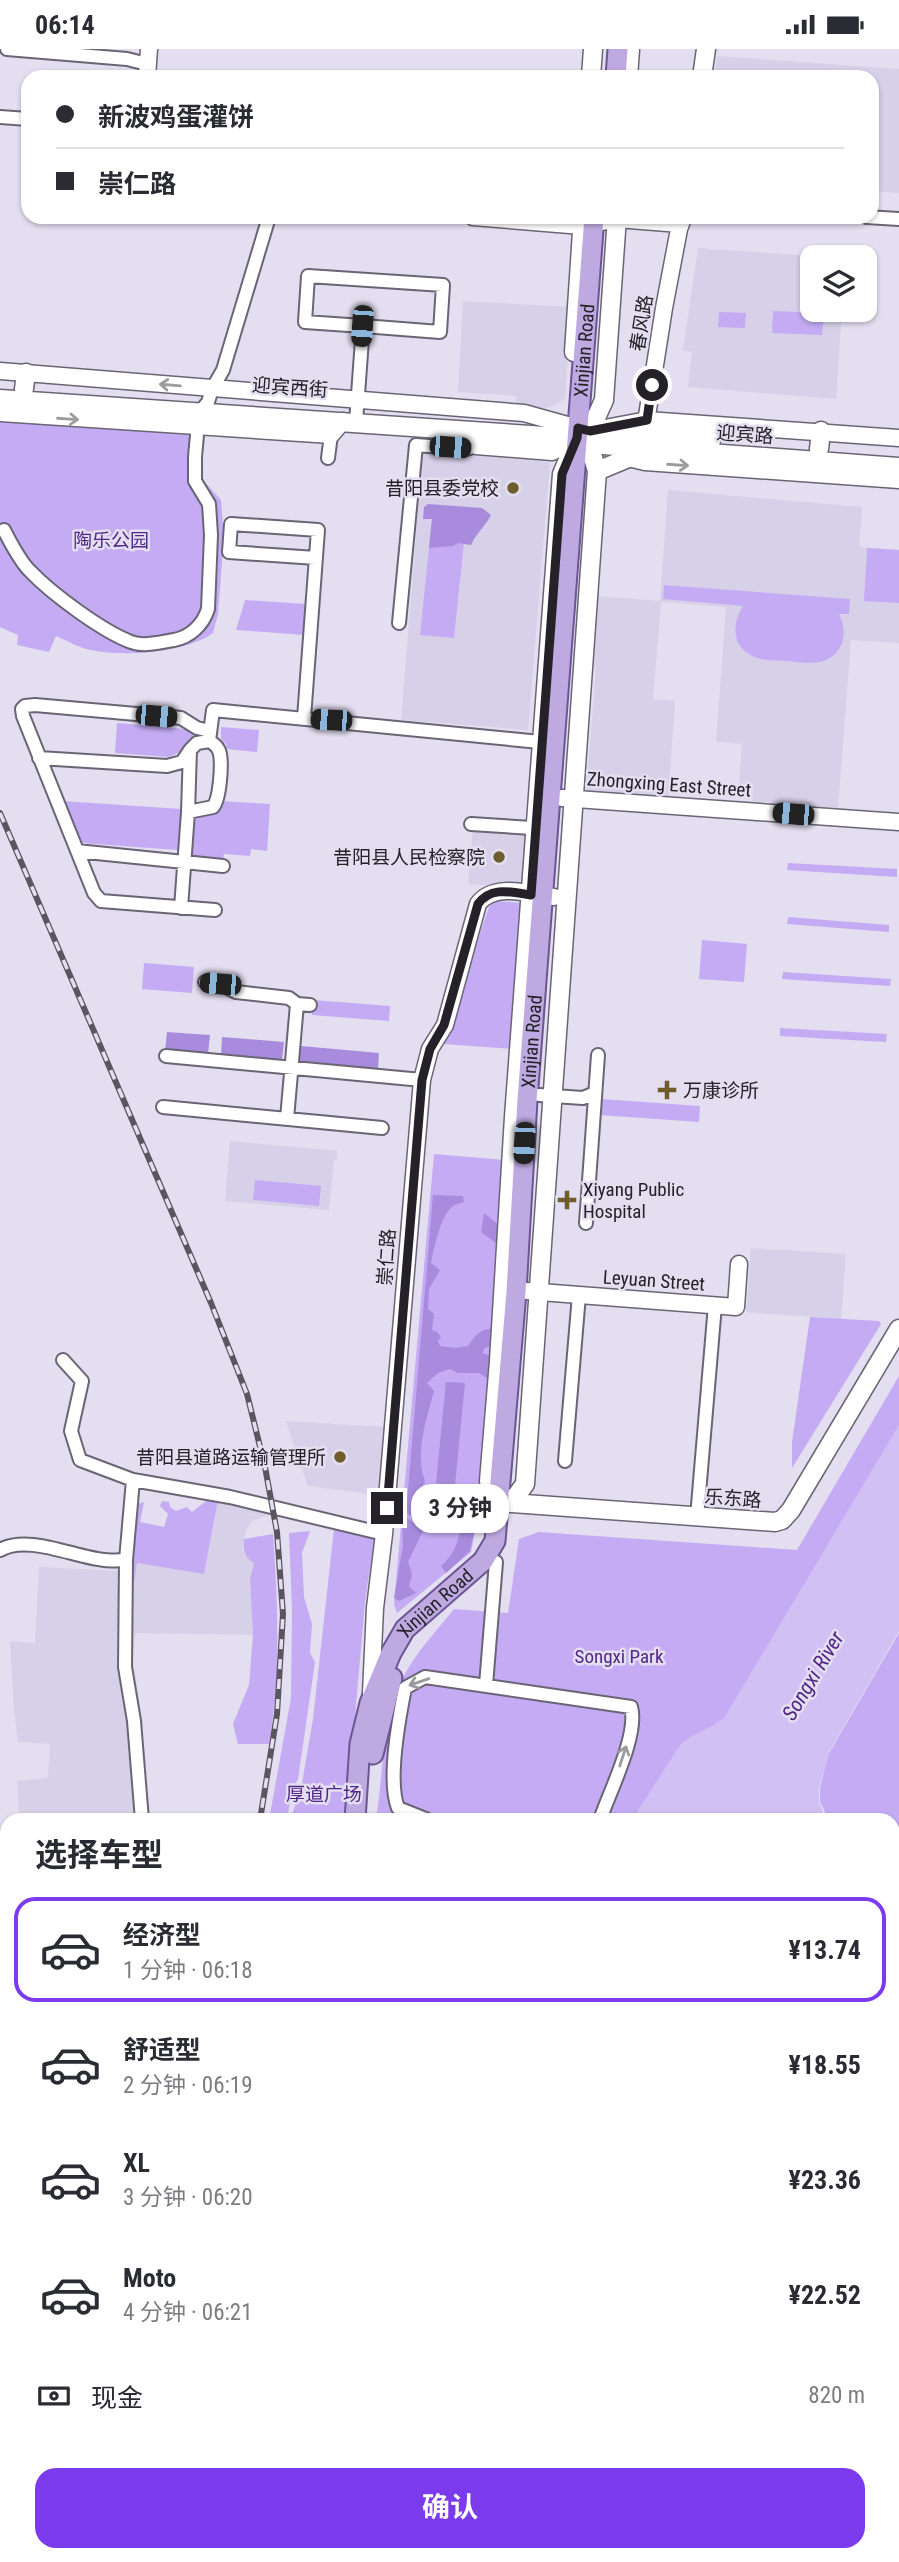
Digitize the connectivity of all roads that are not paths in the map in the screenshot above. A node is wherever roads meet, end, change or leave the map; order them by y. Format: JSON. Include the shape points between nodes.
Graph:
{"nodes":[{"id":1,"x":6,"y":49,"type":"edge"},
{"id":2,"x":593,"y":49,"type":"edge"},
{"id":3,"x":607,"y":49,"type":"edge"},
{"id":4,"x":618,"y":49,"type":"edge"},
{"id":5,"x":629,"y":49,"type":"edge"},
{"id":6,"x":706,"y":49,"type":"edge"},
{"id":7,"x":148,"y":63,"type":"edge"},
{"id":8,"x":592,"y":70,"type":"edge"},
{"id":9,"x":605,"y":70,"type":"edge"},
{"id":10,"x":616,"y":70,"type":"edge"},
{"id":11,"x":628,"y":70,"type":"edge"},
{"id":12,"x":703,"y":70,"type":"edge"},
{"id":13,"x":0,"y":117,"type":"edge"},
{"id":14,"x":21,"y":118,"type":"edge"},
{"id":15,"x":879,"y":218,"type":"edge"},
{"id":16,"x":899,"y":219,"type":"edge"},
{"id":17,"x":267,"y":224,"type":"edge"},
{"id":18,"x":599,"y":224,"type":"edge"},
{"id":19,"x":679,"y":224,"type":"edge"},
{"id":20,"x":362,"y":326,"type":"junction"},
{"id":21,"x":0,"y":371,"type":"edge"},
{"id":22,"x":0,"y":387,"type":"edge"},
{"id":23,"x":24,"y":395,"type":"junction"},
{"id":24,"x":0,"y":399,"type":"edge"},
{"id":25,"x":204,"y":408,"type":"junction"},
{"id":26,"x":0,"y":413,"type":"edge"},
{"id":27,"x":349,"y":418,"type":"junction"},
{"id":28,"x":460,"y":430,"type":"junction"},
{"id":29,"x":583,"y":435,"type":"junction"},
{"id":30,"x":647,"y":435,"type":"junction"},
{"id":31,"x":899,"y":438,"type":"edge"},
{"id":32,"x":524,"y":442,"type":"junction"},
{"id":33,"x":476,"y":446,"type":"junction"},
{"id":34,"x":817,"y":453,"type":"junction"},
{"id":35,"x":899,"y":455,"type":"edge"},
{"id":36,"x":328,"y":458,"type":"dead end"},
{"id":37,"x":628,"y":458,"type":"junction"},
{"id":38,"x":899,"y":467,"type":"edge"},
{"id":39,"x":597,"y":471,"type":"junction"},
{"id":40,"x":899,"y":480,"type":"edge"},
{"id":41,"x":4,"y":530,"type":"dead end"},
{"id":42,"x":316,"y":558,"type":"junction"},
{"id":43,"x":399,"y":623,"type":"dead end"},
{"id":44,"x":304,"y":718,"type":"junction"},
{"id":45,"x":210,"y":736,"type":"junction"},
{"id":46,"x":548,"y":740,"type":"junction"},
{"id":47,"x":190,"y":750,"type":"junction"},
{"id":48,"x":39,"y":758,"type":"junction"},
{"id":49,"x":568,"y":798,"type":"junction"},
{"id":50,"x":188,"y":811,"type":"junction"},
{"id":51,"x":899,"y":822,"type":"edge"},
{"id":52,"x":471,"y":824,"type":"dead end"},
{"id":53,"x":542,"y":825,"type":"junction"},
{"id":54,"x":77,"y":851,"type":"junction"},
{"id":55,"x":184,"y":863,"type":"junction"},
{"id":56,"x":223,"y":866,"type":"dead end"},
{"id":57,"x":543,"y":896,"type":"junction"},
{"id":58,"x":181,"y":908,"type":"junction"},
{"id":59,"x":215,"y":910,"type":"dead end"},
{"id":60,"x":205,"y":982,"type":"dead end"},
{"id":61,"x":598,"y":1055,"type":"dead end"},
{"id":62,"x":166,"y":1056,"type":"dead end"},
{"id":63,"x":291,"y":1069,"type":"junction"},
{"id":64,"x":422,"y":1080,"type":"junction"},
{"id":65,"x":595,"y":1093,"type":"junction"},
{"id":66,"x":545,"y":1095,"type":"junction"},
{"id":67,"x":163,"y":1107,"type":"dead end"},
{"id":68,"x":287,"y":1119,"type":"junction"},
{"id":69,"x":382,"y":1128,"type":"dead end"},
{"id":70,"x":586,"y":1223,"type":"dead end"},
{"id":71,"x":739,"y":1264,"type":"dead end"},
{"id":72,"x":532,"y":1292,"type":"junction"},
{"id":73,"x":579,"y":1295,"type":"junction"},
{"id":74,"x":715,"y":1305,"type":"junction"},
{"id":75,"x":899,"y":1329,"type":"edge"},
{"id":76,"x":899,"y":1349,"type":"edge"},
{"id":77,"x":63,"y":1360,"type":"dead end"},
{"id":78,"x":565,"y":1461,"type":"dead end"},
{"id":79,"x":133,"y":1480,"type":"junction"},
{"id":80,"x":504,"y":1507,"type":"junction"},
{"id":81,"x":697,"y":1517,"type":"junction"},
{"id":82,"x":384,"y":1534,"type":"junction"},
{"id":83,"x":0,"y":1550,"type":"edge"},
{"id":84,"x":126,"y":1560,"type":"junction"},
{"id":85,"x":496,"y":1562,"type":"junction"},
{"id":86,"x":486,"y":1685,"type":"junction"},
{"id":87,"x":370,"y":1703,"type":"junction"},
{"id":88,"x":141,"y":1813,"type":"edge"},
{"id":89,"x":355,"y":1813,"type":"edge"},
{"id":90,"x":368,"y":1813,"type":"edge"},
{"id":91,"x":410,"y":1813,"type":"edge"},
{"id":92,"x":602,"y":1813,"type":"edge"}],
"edges":[{"from":1,"to":7,"type":"street"},
{"from":2,"to":8,"type":"main road"},
{"from":3,"to":9,"type":"main road"},
{"from":4,"to":10,"type":"main road"},
{"from":5,"to":11,"type":"main road"},
{"from":6,"to":12,"type":"main road"},
{"from":13,"to":14,"type":"street"},
{"from":15,"to":16,"type":"street"},
{"from":17,"to":25,"type":"street","via":[[223,370]]},
{"from":18,"to":29,"type":"main road","name":"Xinjian Road"},
{"from":19,"to":30,"type":"street","name":"春风路"},
{"from":20,"to":20,"type":"street","via":[[440,332],[443,285],[308,276],[304,322]]},
{"from":20,"to":27,"type":"street"},
{"from":21,"to":23,"type":"street"},
{"from":22,"to":23,"type":"main road","name":"迎宾西街"},
{"from":23,"to":24,"type":"main road","name":"迎宾西街"},
{"from":23,"to":25,"type":"main road","name":"迎宾西街"},
{"from":25,"to":23,"type":"street","one_way":true},
{"from":23,"to":26,"type":"street"},
{"from":25,"to":27,"type":"main road","name":"迎宾西街"},
{"from":25,"to":27,"type":"main road","name":"迎宾西街","via":[[270,424]]},
{"from":25,"to":41,"type":"street","via":[[195,481],[209,504],[208,609],[195,630],[179,639],[132,642],[88,617],[29,570]]},
{"from":27,"to":28,"type":"main road","name":"迎宾西街"},
{"from":27,"to":29,"type":"main road","name":"迎宾西街"},
{"from":27,"to":36,"type":"street"},
{"from":28,"to":32,"type":"main road","name":"迎宾西街"},
{"from":28,"to":33,"type":"street"},
{"from":29,"to":30,"type":"main road","name":"迎宾路"},
{"from":29,"to":30,"type":"street"},
{"from":29,"to":32,"type":"main road","name":"迎宾西街"},
{"from":29,"to":37,"type":"street"},
{"from":29,"to":39,"type":"main road"},
{"from":29,"to":46,"type":"main road","name":"Xinjian Road"},
{"from":29,"to":49,"type":"main road","name":"Xinjian Road"},
{"from":30,"to":34,"type":"main road","name":"迎宾路"},
{"from":30,"to":37,"type":"main road"},
{"from":31,"to":34,"type":"street"},
{"from":32,"to":33,"type":"street"},
{"from":33,"to":43,"type":"street","via":[[416,445]]},
{"from":34,"to":35,"type":"main road","name":"迎宾路"},
{"from":37,"to":34,"type":"street","one_way":true,"via":[[645,462]]},
{"from":34,"to":38,"type":"main road","name":"迎宾路"},
{"from":34,"to":40,"type":"street"},
{"from":37,"to":39,"type":"main road"},
{"from":39,"to":49,"type":"main road"},
{"from":42,"to":42,"type":"street","via":[[318,530],[231,524],[229,552]]},
{"from":42,"to":44,"type":"street"},
{"from":44,"to":45,"type":"street","via":[[213,710]]},
{"from":44,"to":46,"type":"street"},
{"from":45,"to":47,"type":"street"},
{"from":45,"to":48,"type":"street","via":[[181,718],[26,706],[23,716]]},
{"from":45,"to":50,"type":"street","via":[[221,756],[217,803]]},
{"from":46,"to":53,"type":"main road","name":"Xinjian Road"},
{"from":47,"to":48,"type":"street","via":[[182,762],[167,766]]},
{"from":47,"to":50,"type":"street"},
{"from":48,"to":54,"type":"street"},
{"from":49,"to":51,"type":"street","name":"Zhongxing East Street"},
{"from":49,"to":57,"type":"main road","name":"Xinjian Road"},
{"from":49,"to":66,"type":"main road"},
{"from":50,"to":55,"type":"street"},
{"from":52,"to":53,"type":"street"},
{"from":53,"to":57,"type":"main road","name":"Xinjian Road"},
{"from":54,"to":55,"type":"street"},
{"from":54,"to":58,"type":"street","via":[[101,901]]},
{"from":55,"to":56,"type":"street"},
{"from":55,"to":58,"type":"street"},
{"from":57,"to":64,"type":"street","name":"崇仁路","via":[[494,891],[482,897],[444,1025],[430,1049]]},
{"from":57,"to":66,"type":"main road","name":"Xinjian Road"},
{"from":57,"to":80,"type":"main road","name":"Xinjian Road"},
{"from":58,"to":59,"type":"street"},
{"from":60,"to":63,"type":"street","via":[[236,992],[289,998],[303,1005]]},
{"from":61,"to":65,"type":"street"},
{"from":62,"to":63,"type":"street"},
{"from":63,"to":64,"type":"street"},
{"from":63,"to":68,"type":"street"},
{"from":64,"to":82,"type":"street","name":"崇仁路"},
{"from":65,"to":66,"type":"street","via":[[583,1098]]},
{"from":65,"to":70,"type":"street"},
{"from":66,"to":72,"type":"main road","name":"Xinjian Road"},
{"from":67,"to":68,"type":"street"},
{"from":68,"to":69,"type":"street"},
{"from":71,"to":74,"type":"street","name":"Leyuan Street","via":[[736,1307]]},
{"from":72,"to":73,"type":"street","name":"Leyuan Street"},
{"from":72,"to":80,"type":"main road","name":"Xinjian Road"},
{"from":73,"to":74,"type":"street","name":"Leyuan Street"},
{"from":73,"to":78,"type":"street"},
{"from":74,"to":81,"type":"street"},
{"from":75,"to":81,"type":"main road","name":"乐东路","via":[[782,1520]]},
{"from":76,"to":80,"type":"main road","name":"乐东路","via":[[789,1528],[773,1533]]},
{"from":77,"to":79,"type":"street","via":[[82,1381],[71,1431],[80,1460]]},
{"from":79,"to":82,"type":"street","via":[[230,1497]]},
{"from":79,"to":84,"type":"street"},
{"from":80,"to":81,"type":"main road","name":"乐东路"},
{"from":80,"to":85,"type":"main road","name":"Xinjian Road","via":[[507,1541]]},
{"from":80,"to":87,"type":"main road","name":"Xinjian Road","via":[[492,1549],[405,1629]]},
{"from":82,"to":87,"type":"street","name":"崇仁路"},
{"from":83,"to":84,"type":"street","via":[[24,1544]]},
{"from":84,"to":88,"type":"street","via":[[125,1667]]},
{"from":85,"to":86,"type":"street"},
{"from":85,"to":90,"type":"main road","name":"Xinjian Road","via":[[413,1637],[399,1663],[373,1746]]},
{"from":86,"to":91,"type":"street","one_way":true,"via":[[425,1677],[405,1688],[396,1743],[396,1803]]},
{"from":92,"to":86,"type":"street","one_way":true,"via":[[629,1738],[631,1707]]},
{"from":87,"to":89,"type":"main road","name":"Xinjian Road","via":[[360,1744]]}]}
